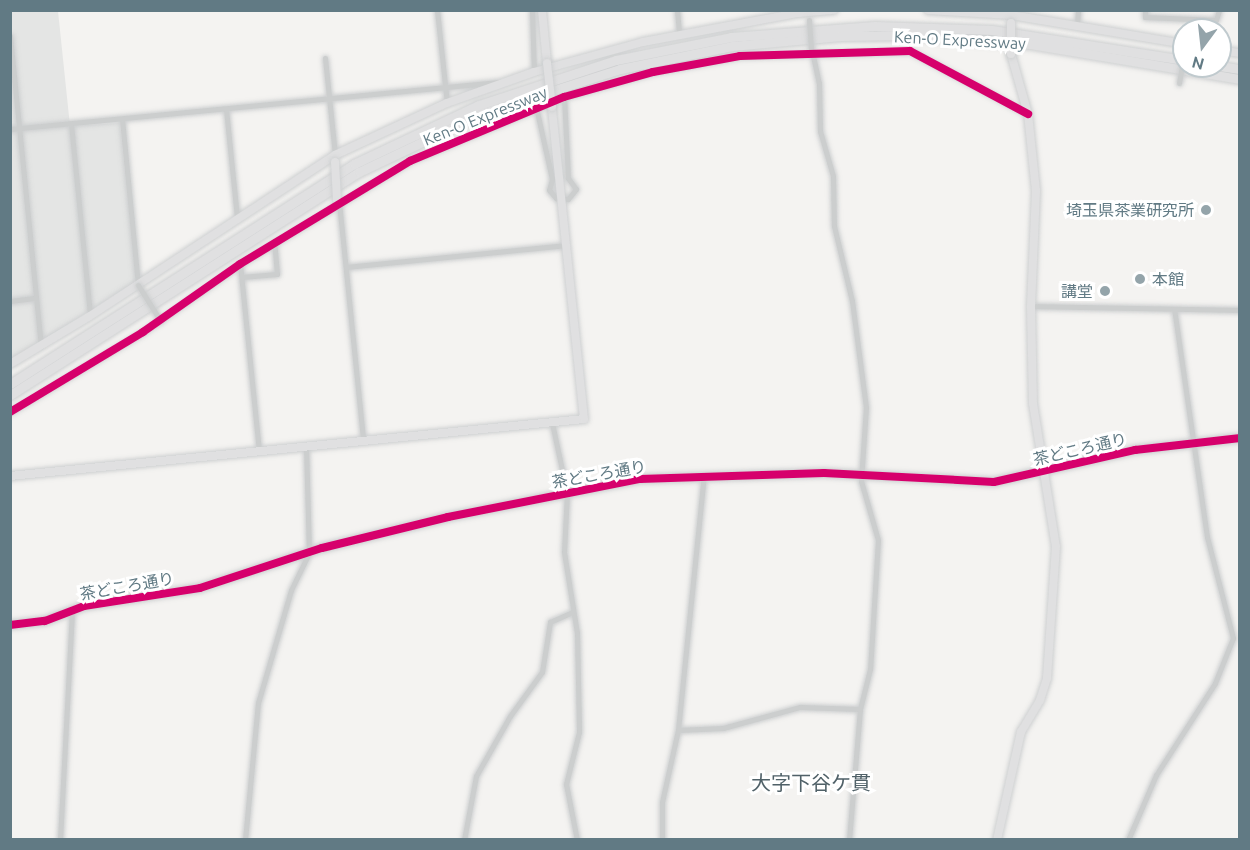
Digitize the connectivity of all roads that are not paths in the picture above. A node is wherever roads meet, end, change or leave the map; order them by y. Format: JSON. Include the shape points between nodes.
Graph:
{"nodes":[{"id":1,"x":437,"y":10,"type":"edge"},
{"id":2,"x":532,"y":10,"type":"edge"},
{"id":3,"x":542,"y":10,"type":"edge"},
{"id":4,"x":677,"y":10,"type":"edge"},
{"id":5,"x":834,"y":10,"type":"edge"},
{"id":6,"x":928,"y":10,"type":"edge"},
{"id":7,"x":1078,"y":10,"type":"edge"},
{"id":8,"x":1145,"y":10,"type":"edge"},
{"id":9,"x":1219,"y":10,"type":"edge"},
{"id":10,"x":798,"y":12,"type":"edge"},
{"id":11,"x":808,"y":16,"type":"edge"},
{"id":12,"x":1011,"y":16,"type":"edge"},
{"id":13,"x":1077,"y":25,"type":"junction"},
{"id":14,"x":679,"y":34,"type":"junction"},
{"id":15,"x":10,"y":36,"type":"edge"},
{"id":16,"x":1172,"y":42,"type":"edge"},
{"id":17,"x":812,"y":51,"type":"junction"},
{"id":18,"x":325,"y":58,"type":"dead end"},
{"id":19,"x":1172,"y":58,"type":"edge"},
{"id":20,"x":534,"y":72,"type":"junction"},
{"id":21,"x":1180,"y":78,"type":"edge"},
{"id":22,"x":1239,"y":79,"type":"edge"},
{"id":23,"x":503,"y":82,"type":"junction"},
{"id":24,"x":1179,"y":83,"type":"dead end"},
{"id":25,"x":445,"y":87,"type":"junction"},
{"id":26,"x":564,"y":98,"type":"junction"},
{"id":27,"x":329,"y":99,"type":"junction"},
{"id":28,"x":447,"y":103,"type":"junction"},
{"id":29,"x":536,"y":107,"type":"junction"},
{"id":30,"x":226,"y":109,"type":"junction"},
{"id":31,"x":1028,"y":114,"type":"junction"},
{"id":32,"x":122,"y":119,"type":"junction"},
{"id":33,"x":71,"y":124,"type":"junction"},
{"id":34,"x":20,"y":128,"type":"junction"},
{"id":35,"x":10,"y":129,"type":"edge"},
{"id":36,"x":335,"y":159,"type":"junction"},
{"id":37,"x":564,"y":199,"type":"junction"},
{"id":38,"x":338,"y":201,"type":"junction"},
{"id":39,"x":237,"y":218,"type":"junction"},
{"id":40,"x":274,"y":243,"type":"junction"},
{"id":41,"x":567,"y":245,"type":"junction"},
{"id":42,"x":240,"y":264,"type":"junction"},
{"id":43,"x":346,"y":267,"type":"junction"},
{"id":44,"x":242,"y":277,"type":"junction"},
{"id":45,"x":138,"y":285,"type":"junction"},
{"id":46,"x":36,"y":298,"type":"junction"},
{"id":47,"x":10,"y":301,"type":"edge"},
{"id":48,"x":1031,"y":306,"type":"junction"},
{"id":49,"x":1174,"y":309,"type":"junction"},
{"id":50,"x":1239,"y":310,"type":"edge"},
{"id":51,"x":90,"y":316,"type":"junction"},
{"id":52,"x":160,"y":320,"type":"junction"},
{"id":53,"x":41,"y":346,"type":"junction"},
{"id":54,"x":10,"y":364,"type":"edge"},
{"id":55,"x":10,"y":384,"type":"edge"},
{"id":56,"x":10,"y":395,"type":"edge"},
{"id":57,"x":10,"y":412,"type":"edge"},
{"id":58,"x":552,"y":423,"type":"junction"},
{"id":59,"x":1239,"y":438,"type":"edge"},
{"id":60,"x":363,"y":440,"type":"junction"},
{"id":61,"x":1194,"y":442,"type":"junction"},
{"id":62,"x":306,"y":447,"type":"junction"},
{"id":63,"x":259,"y":451,"type":"junction"},
{"id":64,"x":1044,"y":470,"type":"junction"},
{"id":65,"x":704,"y":474,"type":"junction"},
{"id":66,"x":861,"y":475,"type":"junction"},
{"id":67,"x":10,"y":476,"type":"edge"},
{"id":68,"x":567,"y":493,"type":"junction"},
{"id":69,"x":309,"y":553,"type":"junction"},
{"id":70,"x":72,"y":609,"type":"junction"},
{"id":71,"x":572,"y":612,"type":"junction"},
{"id":72,"x":10,"y":625,"type":"edge"},
{"id":73,"x":860,"y":709,"type":"junction"},
{"id":74,"x":678,"y":730,"type":"junction"},
{"id":75,"x":60,"y":840,"type":"edge"},
{"id":76,"x":245,"y":840,"type":"edge"},
{"id":77,"x":464,"y":840,"type":"edge"},
{"id":78,"x":577,"y":840,"type":"edge"},
{"id":79,"x":662,"y":840,"type":"edge"},
{"id":80,"x":849,"y":840,"type":"edge"},
{"id":81,"x":997,"y":840,"type":"edge"},
{"id":82,"x":1128,"y":840,"type":"edge"}],
"edges":[{"from":1,"to":25,"type":"street"},
{"from":2,"to":20,"type":"street"},
{"from":3,"to":37,"type":"street","bridge":true},
{"from":4,"to":14,"type":"street"},
{"from":5,"to":11,"type":"street"},
{"from":6,"to":12,"type":"street"},
{"from":7,"to":13,"type":"street"},
{"from":8,"to":9,"type":"street","via":[[1145,17],[1216,20]]},
{"from":10,"to":11,"type":"street"},
{"from":10,"to":14,"type":"street"},
{"from":11,"to":17,"type":"street","bridge":true},
{"from":12,"to":13,"type":"street"},
{"from":12,"to":31,"type":"street","bridge":true,"via":[[1011,54]]},
{"from":13,"to":16,"type":"street"},
{"from":14,"to":20,"type":"street"},
{"from":15,"to":34,"type":"street"},
{"from":17,"to":26,"type":"street","via":[[740,56],[653,72]]},
{"from":17,"to":31,"type":"street","via":[[910,51]]},
{"from":17,"to":66,"type":"street","via":[[819,83],[820,131],[833,176],[834,226],[852,301],[866,407]]},
{"from":18,"to":27,"type":"street"},
{"from":19,"to":55,"type":"highway","name":"Ken-O Expressway","via":[[992,30],[875,26],[731,37],[616,60],[479,105],[354,164]]},
{"from":20,"to":23,"type":"street"},
{"from":21,"to":24,"type":"street","bridge":true},
{"from":22,"to":56,"type":"highway","name":"Ken-O Expressway","via":[[1030,44],[915,35],[841,36],[732,46],[620,69],[483,113],[358,172]]},
{"from":23,"to":25,"type":"street"},
{"from":23,"to":28,"type":"street"},
{"from":25,"to":27,"type":"street"},
{"from":25,"to":28,"type":"street"},
{"from":26,"to":29,"type":"street"},
{"from":26,"to":37,"type":"street","via":[[568,178],[576,189],[572,197]]},
{"from":27,"to":30,"type":"street"},
{"from":27,"to":36,"type":"street"},
{"from":28,"to":36,"type":"street"},
{"from":29,"to":37,"type":"street","via":[[552,179],[549,190],[556,198]]},
{"from":29,"to":38,"type":"street","via":[[410,161]]},
{"from":30,"to":32,"type":"street"},
{"from":30,"to":39,"type":"street"},
{"from":31,"to":48,"type":"street","via":[[1036,191]]},
{"from":32,"to":33,"type":"street"},
{"from":32,"to":45,"type":"street"},
{"from":33,"to":34,"type":"street"},
{"from":33,"to":51,"type":"street"},
{"from":34,"to":35,"type":"street"},
{"from":34,"to":46,"type":"street"},
{"from":36,"to":38,"type":"street","bridge":true},
{"from":36,"to":39,"type":"street"},
{"from":37,"to":41,"type":"street"},
{"from":38,"to":40,"type":"street"},
{"from":38,"to":43,"type":"street"},
{"from":39,"to":45,"type":"street"},
{"from":40,"to":42,"type":"street"},
{"from":40,"to":44,"type":"street","via":[[277,274]]},
{"from":41,"to":43,"type":"street"},
{"from":41,"to":58,"type":"street","via":[[584,419]]},
{"from":42,"to":44,"type":"street"},
{"from":42,"to":52,"type":"street"},
{"from":43,"to":60,"type":"street"},
{"from":44,"to":63,"type":"street"},
{"from":45,"to":51,"type":"street"},
{"from":45,"to":52,"type":"street","bridge":true},
{"from":46,"to":47,"type":"street"},
{"from":46,"to":53,"type":"street"},
{"from":48,"to":49,"type":"street"},
{"from":48,"to":64,"type":"street","via":[[1033,404]]},
{"from":49,"to":50,"type":"street"},
{"from":49,"to":61,"type":"street"},
{"from":51,"to":53,"type":"street"},
{"from":52,"to":57,"type":"street"},
{"from":53,"to":54,"type":"street"},
{"from":58,"to":60,"type":"street"},
{"from":58,"to":68,"type":"street"},
{"from":59,"to":61,"type":"street","name":"茶どころ通り"},
{"from":60,"to":62,"type":"street"},
{"from":61,"to":64,"type":"street","name":"茶どころ通り"},
{"from":61,"to":82,"type":"street","via":[[1207,537],[1233,639],[1215,682],[1156,775]]},
{"from":62,"to":63,"type":"street"},
{"from":62,"to":69,"type":"street"},
{"from":63,"to":67,"type":"street"},
{"from":64,"to":66,"type":"street","name":"茶どころ通り","via":[[994,482]]},
{"from":64,"to":81,"type":"street","via":[[1056,547],[1048,672],[1040,700],[1021,732]]},
{"from":65,"to":66,"type":"street","name":"茶どころ通り"},
{"from":65,"to":68,"type":"street","name":"茶どころ通り","via":[[640,479]]},
{"from":65,"to":74,"type":"street"},
{"from":66,"to":73,"type":"street","via":[[878,550],[870,669]]},
{"from":68,"to":69,"type":"street","name":"茶どころ通り","via":[[447,517]]},
{"from":68,"to":71,"type":"street","via":[[564,552]]},
{"from":69,"to":70,"type":"street","name":"茶どころ通り","via":[[200,588]]},
{"from":69,"to":76,"type":"street","via":[[291,590],[258,703]]},
{"from":70,"to":72,"type":"street","name":"茶どころ通り","via":[[45,621]]},
{"from":70,"to":75,"type":"street"},
{"from":71,"to":77,"type":"street","via":[[550,622],[542,672],[510,716],[476,776]]},
{"from":71,"to":78,"type":"street","via":[[578,633],[579,732],[566,784]]},
{"from":73,"to":74,"type":"street","via":[[800,707],[723,728]]},
{"from":73,"to":80,"type":"street"},
{"from":74,"to":79,"type":"street","via":[[663,791]]}]}
